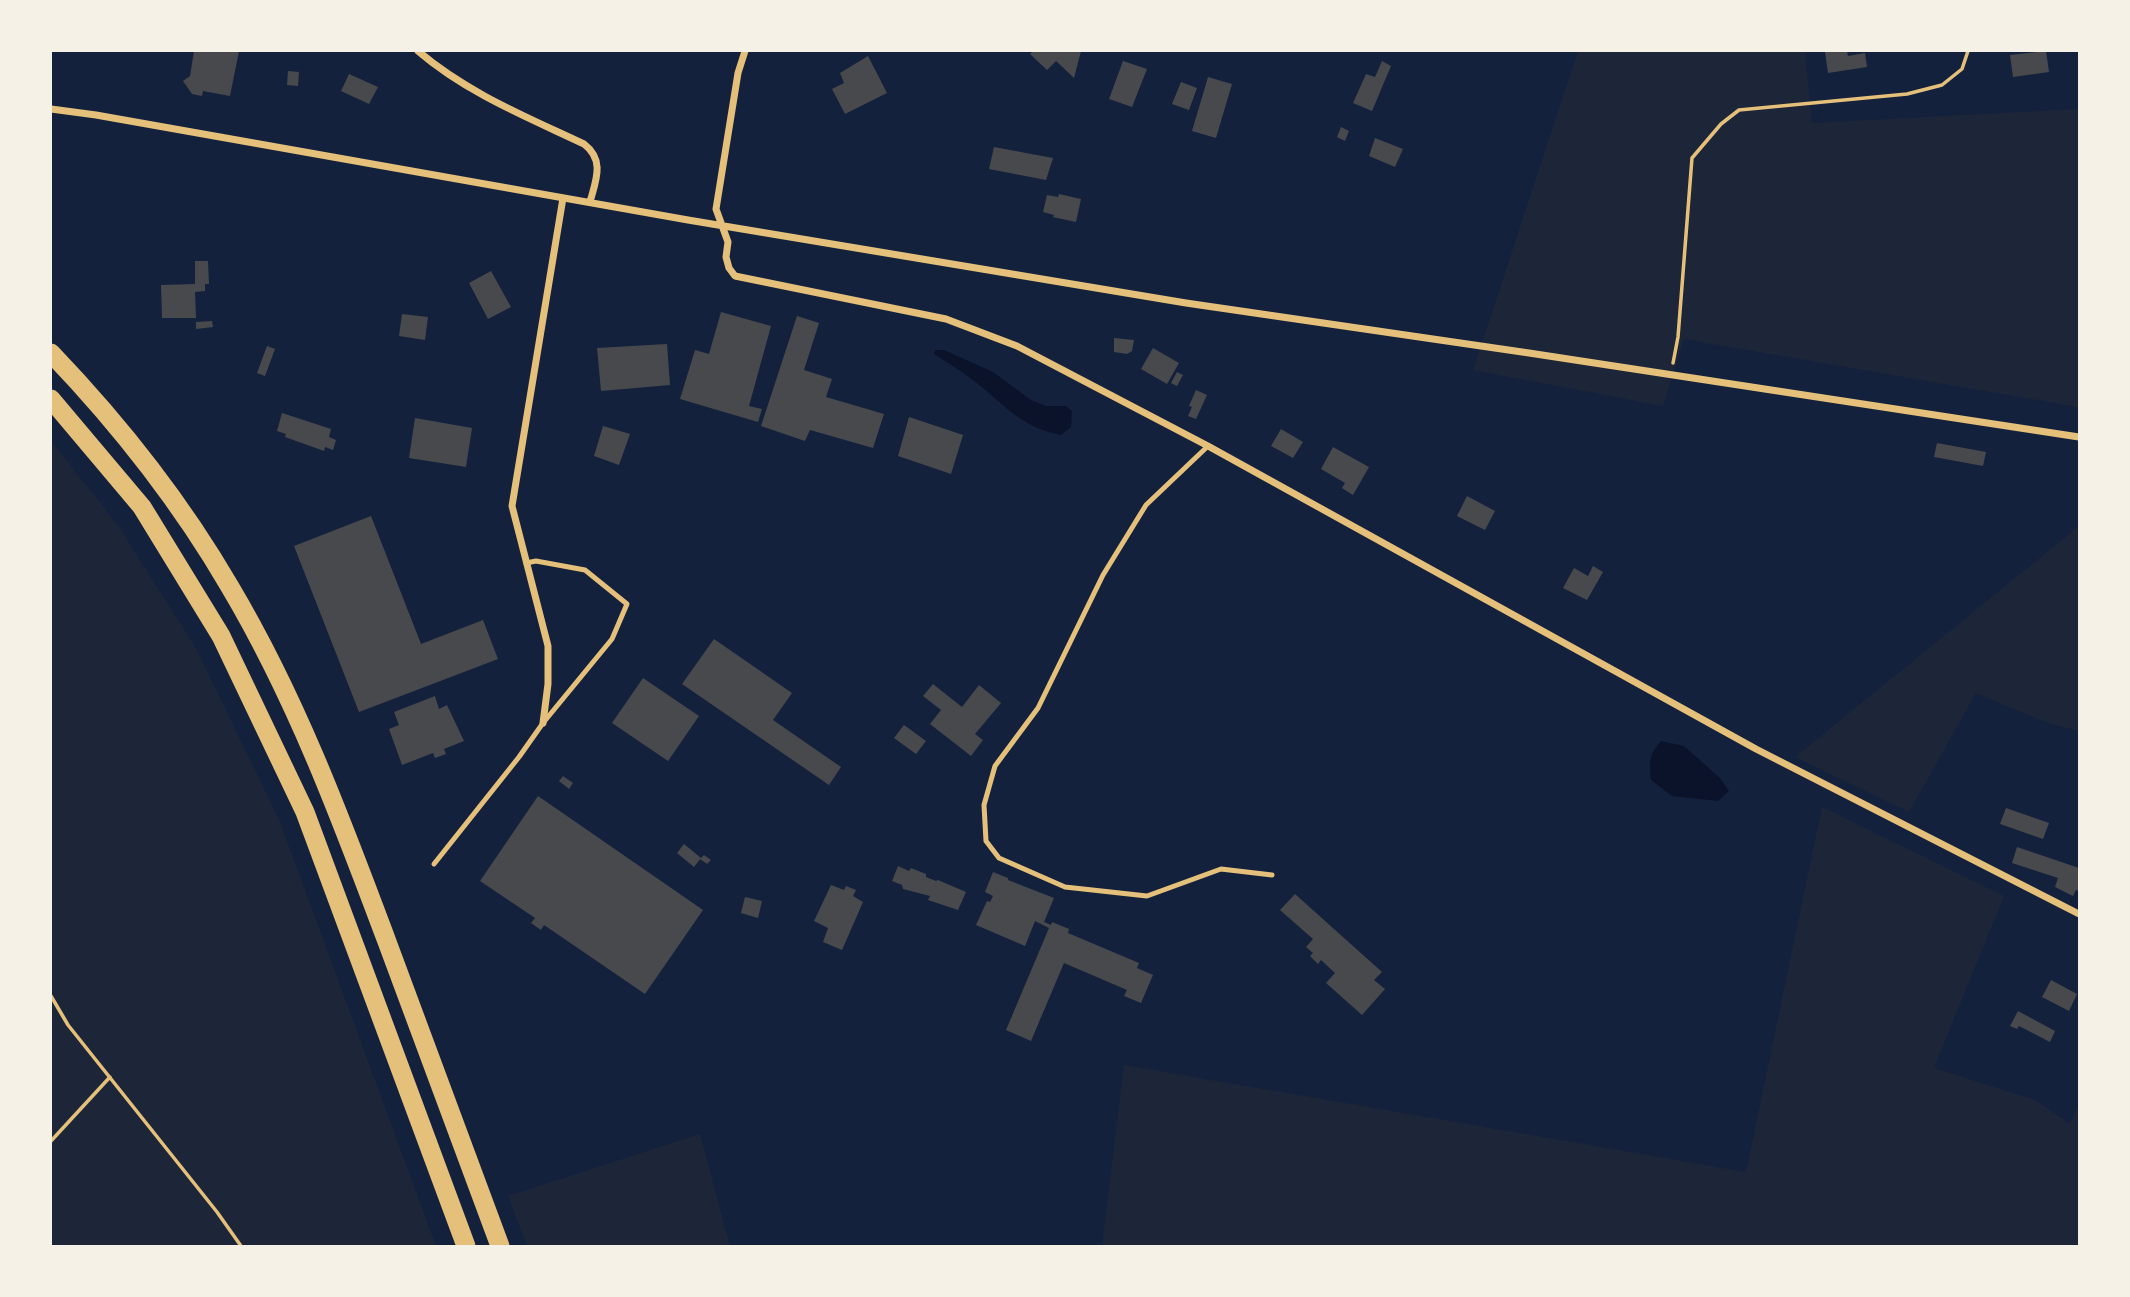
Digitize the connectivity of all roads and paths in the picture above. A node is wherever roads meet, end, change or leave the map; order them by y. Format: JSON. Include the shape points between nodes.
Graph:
{"nodes":[{"id":1,"x":418,"y":51,"type":"edge"},
{"id":2,"x":745,"y":51,"type":"edge"},
{"id":3,"x":1968,"y":51,"type":"edge"},
{"id":4,"x":51,"y":109,"type":"edge"},
{"id":5,"x":563,"y":198,"type":"junction"},
{"id":6,"x":590,"y":202,"type":"junction"},
{"id":7,"x":724,"y":226,"type":"junction"},
{"id":8,"x":51,"y":352,"type":"edge"},
{"id":9,"x":1671,"y":375,"type":"junction"},
{"id":10,"x":51,"y":399,"type":"edge"},
{"id":11,"x":2079,"y":437,"type":"edge"},
{"id":12,"x":1208,"y":446,"type":"junction"},
{"id":13,"x":526,"y":563,"type":"junction"},
{"id":14,"x":542,"y":723,"type":"junction"},
{"id":15,"x":433,"y":864,"type":"dead end"},
{"id":16,"x":1272,"y":875,"type":"dead end"},
{"id":17,"x":2079,"y":914,"type":"edge"},
{"id":18,"x":51,"y":996,"type":"edge"},
{"id":19,"x":110,"y":1077,"type":"junction"},
{"id":20,"x":51,"y":1141,"type":"edge"},
{"id":21,"x":241,"y":1246,"type":"edge"},
{"id":22,"x":466,"y":1246,"type":"edge"},
{"id":23,"x":500,"y":1246,"type":"edge"}],
"edges":[{"from":1,"to":6,"type":"street","via":[[483,96],[595,152]]},
{"from":2,"to":7,"type":"street","via":[[716,209]]},
{"from":3,"to":9,"type":"path","via":[[1962,69],[1942,85],[1907,94],[1739,110],[1721,124],[1692,158]]},
{"from":4,"to":5,"type":"street"},
{"from":5,"to":6,"type":"street"},
{"from":5,"to":13,"type":"street","via":[[512,506]]},
{"from":6,"to":7,"type":"street"},
{"from":7,"to":9,"type":"street","via":[[1185,303]]},
{"from":7,"to":12,"type":"street","via":[[726,257],[735,276],[946,319],[1017,346]]},
{"from":8,"to":23,"type":"highway","via":[[147,462],[192,526],[267,653],[346,832]]},
{"from":9,"to":11,"type":"street"},
{"from":10,"to":22,"type":"highway","via":[[142,507],[221,636],[305,811]]},
{"from":12,"to":16,"type":"lane","via":[[1146,505],[1103,575],[1038,708],[995,766],[984,805],[986,841],[999,858],[1065,887],[1147,896],[1221,869]]},
{"from":12,"to":17,"type":"street","via":[[1756,749]]},
{"from":13,"to":14,"type":"street","via":[[548,646]]},
{"from":13,"to":14,"type":"lane","via":[[585,570],[628,604],[612,639]]},
{"from":14,"to":15,"type":"lane"},
{"from":18,"to":19,"type":"path"},
{"from":19,"to":20,"type":"path"},
{"from":19,"to":21,"type":"path"}]}
